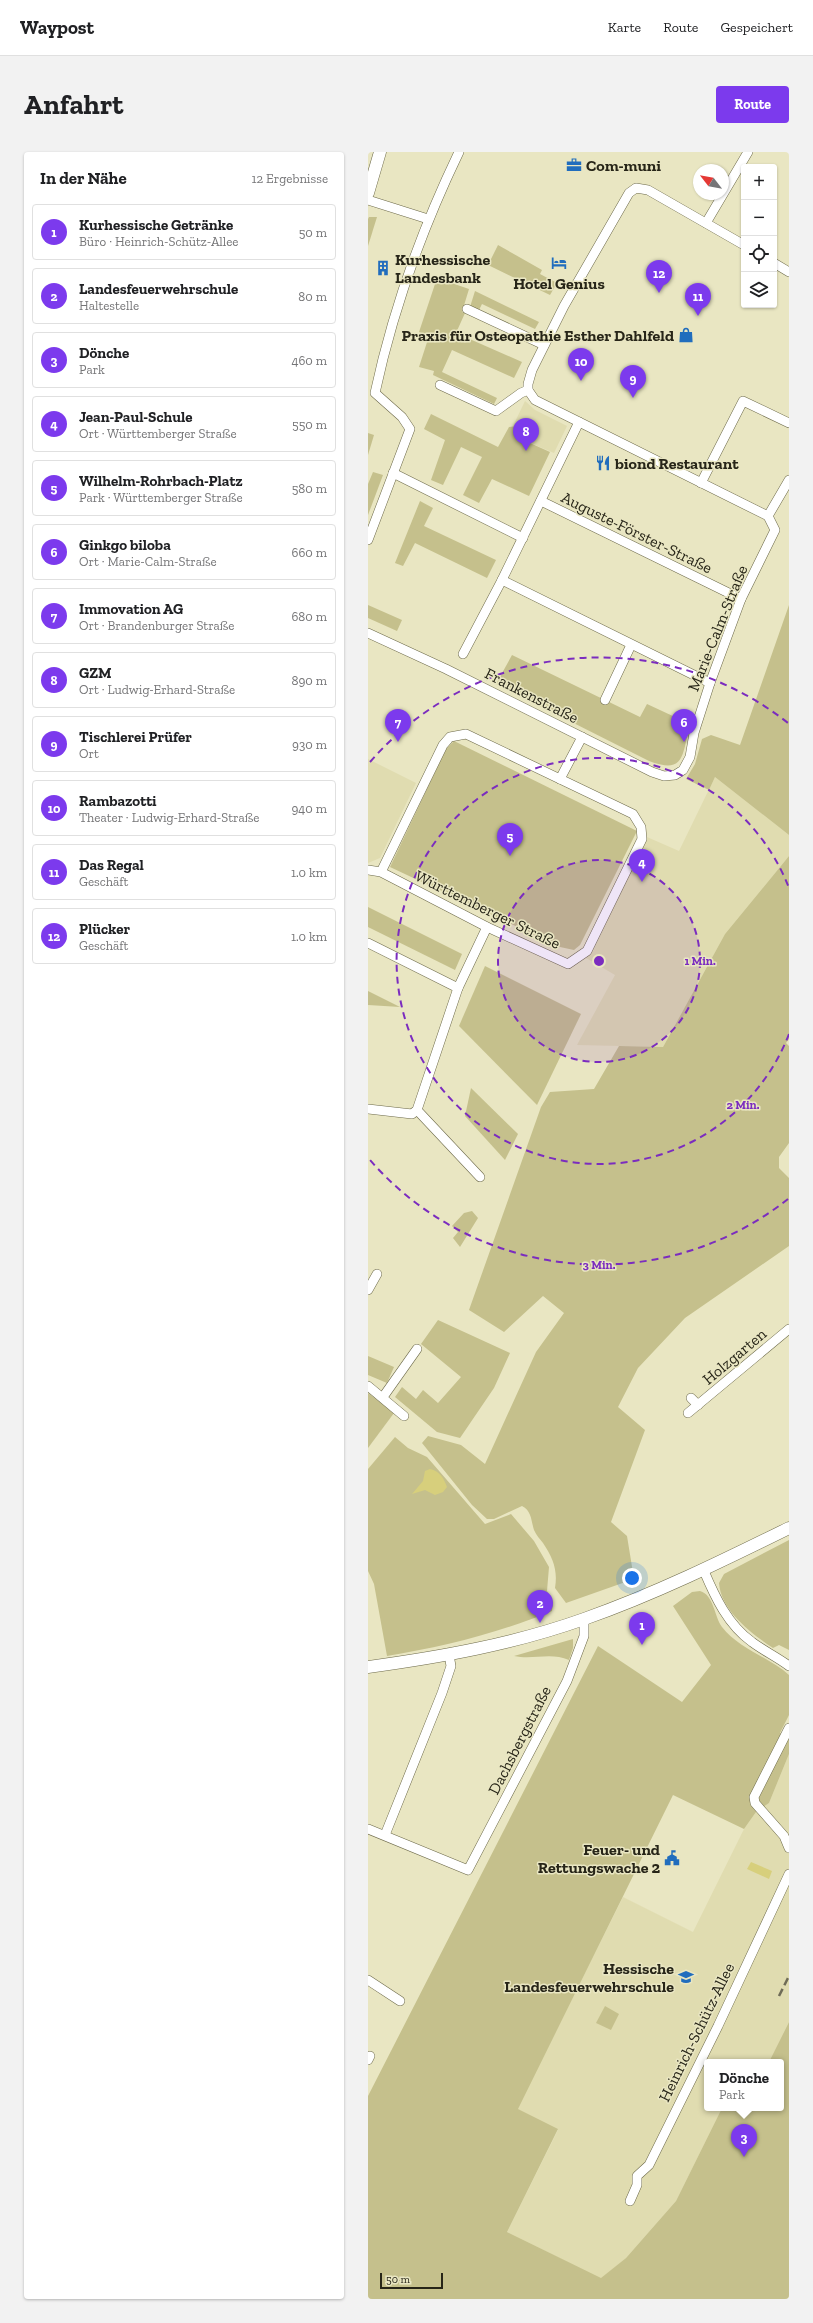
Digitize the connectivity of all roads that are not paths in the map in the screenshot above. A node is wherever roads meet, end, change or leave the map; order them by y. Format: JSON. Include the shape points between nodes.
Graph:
{"nodes":[{"id":1,"x":380,"y":152,"type":"edge"},
{"id":2,"x":459,"y":152,"type":"edge"},
{"id":3,"x":748,"y":152,"type":"edge"},
{"id":4,"x":368,"y":194,"type":"edge"},
{"id":5,"x":368,"y":200,"type":"edge"},
{"id":6,"x":428,"y":219,"type":"junction"},
{"id":7,"x":706,"y":223,"type":"junction"},
{"id":8,"x":741,"y":243,"type":"edge"},
{"id":9,"x":777,"y":265,"type":"edge"},
{"id":10,"x":789,"y":272,"type":"edge"},
{"id":11,"x":467,"y":309,"type":"dead end"},
{"id":12,"x":544,"y":345,"type":"junction"},
{"id":13,"x":440,"y":385,"type":"dead end"},
{"id":14,"x":528,"y":390,"type":"junction"},
{"id":15,"x":579,"y":422,"type":"junction"},
{"id":16,"x":789,"y":423,"type":"edge"},
{"id":17,"x":392,"y":473,"type":"junction"},
{"id":18,"x":789,"y":480,"type":"edge"},
{"id":19,"x":701,"y":483,"type":"junction"},
{"id":20,"x":541,"y":501,"type":"junction"},
{"id":21,"x":768,"y":516,"type":"junction"},
{"id":22,"x":522,"y":538,"type":"junction"},
{"id":23,"x":368,"y":540,"type":"edge"},
{"id":24,"x":502,"y":580,"type":"junction"},
{"id":25,"x":741,"y":599,"type":"junction"},
{"id":26,"x":368,"y":633,"type":"edge"},
{"id":27,"x":632,"y":645,"type":"junction"},
{"id":28,"x":462,"y":654,"type":"dead end"},
{"id":29,"x":710,"y":683,"type":"junction"},
{"id":30,"x":604,"y":700,"type":"dead end"},
{"id":31,"x":582,"y":737,"type":"junction"},
{"id":32,"x":683,"y":770,"type":"joint"},
{"id":33,"x":560,"y":779,"type":"junction"},
{"id":34,"x":368,"y":870,"type":"edge"},
{"id":35,"x":381,"y":872,"type":"junction"},
{"id":36,"x":487,"y":927,"type":"junction"},
{"id":37,"x":368,"y":942,"type":"edge"},
{"id":38,"x":458,"y":988,"type":"junction"},
{"id":39,"x":368,"y":1109,"type":"edge"},
{"id":40,"x":417,"y":1110,"type":"junction"},
{"id":41,"x":480,"y":1177,"type":"dead end"},
{"id":42,"x":377,"y":1274,"type":"dead end"},
{"id":43,"x":368,"y":1290,"type":"edge"},
{"id":44,"x":789,"y":1329,"type":"edge"},
{"id":45,"x":417,"y":1349,"type":"dead end"},
{"id":46,"x":368,"y":1386,"type":"edge"},
{"id":47,"x":383,"y":1397,"type":"junction"},
{"id":48,"x":691,"y":1398,"type":"dead end"},
{"id":49,"x":698,"y":1405,"type":"junction"},
{"id":50,"x":688,"y":1413,"type":"dead end"},
{"id":51,"x":404,"y":1416,"type":"dead end"},
{"id":52,"x":789,"y":1528,"type":"edge"},
{"id":53,"x":704,"y":1571,"type":"junction"},
{"id":54,"x":584,"y":1619,"type":"junction"},
{"id":55,"x":449,"y":1655,"type":"junction"},
{"id":56,"x":368,"y":1666,"type":"edge"},
{"id":57,"x":789,"y":1666,"type":"edge"},
{"id":58,"x":789,"y":1728,"type":"edge"},
{"id":59,"x":368,"y":1829,"type":"edge"},
{"id":60,"x":385,"y":1835,"type":"junction"},
{"id":61,"x":789,"y":1848,"type":"edge"},
{"id":62,"x":789,"y":1874,"type":"edge"},
{"id":63,"x":368,"y":1980,"type":"edge"},
{"id":64,"x":400,"y":2001,"type":"dead end"},
{"id":65,"x":630,"y":2201,"type":"dead end"}],
"edges":[{"from":1,"to":4,"type":"main road"},
{"from":2,"to":6,"type":"street"},
{"from":3,"to":7,"type":"street"},
{"from":5,"to":6,"type":"street"},
{"from":6,"to":17,"type":"street","via":[[395,314],[375,393],[402,417],[410,429]]},
{"from":7,"to":8,"type":"street"},
{"from":7,"to":12,"type":"street","via":[[648,190],[636,188],[630,193]]},
{"from":9,"to":10,"type":"street"},
{"from":11,"to":12,"type":"street"},
{"from":12,"to":14,"type":"street","via":[[532,370]]},
{"from":13,"to":14,"type":"street","via":[[496,410]]},
{"from":14,"to":15,"type":"street","via":[[535,400]]},
{"from":15,"to":19,"type":"street"},
{"from":15,"to":20,"type":"street"},
{"from":16,"to":19,"type":"street","via":[[743,401]]},
{"from":17,"to":22,"type":"street"},
{"from":17,"to":23,"type":"street"},
{"from":18,"to":21,"type":"street"},
{"from":19,"to":21,"type":"street"},
{"from":20,"to":22,"type":"street"},
{"from":20,"to":25,"type":"street","name":"Auguste-Förster-Straße"},
{"from":21,"to":25,"type":"street","name":"Marie-Calm-Straße","via":[[775,530]]},
{"from":22,"to":24,"type":"street"},
{"from":24,"to":27,"type":"street"},
{"from":24,"to":28,"type":"street"},
{"from":25,"to":29,"type":"street","name":"Marie-Calm-Straße"},
{"from":26,"to":31,"type":"street","name":"Frankenstraße"},
{"from":27,"to":29,"type":"street"},
{"from":27,"to":30,"type":"street"},
{"from":29,"to":32,"type":"street","name":"Marie-Calm-Straße","via":[[694,733],[690,757]]},
{"from":31,"to":32,"type":"street","name":"Frankenstraße","via":[[664,776],[675,775]]},
{"from":31,"to":33,"type":"street"},
{"from":33,"to":35,"type":"street","via":[[466,734],[450,736],[442,745]]},
{"from":33,"to":36,"type":"street","name":"Württemberger Straße","via":[[633,814],[641,827],[642,839],[587,951],[568,964]]},
{"from":34,"to":35,"type":"street","name":"Württemberger Straße"},
{"from":35,"to":36,"type":"street","name":"Württemberger Straße"},
{"from":36,"to":38,"type":"street"},
{"from":37,"to":38,"type":"street"},
{"from":38,"to":40,"type":"street"},
{"from":39,"to":40,"type":"street","via":[[412,1114]]},
{"from":40,"to":41,"type":"street"},
{"from":42,"to":43,"type":"street"},
{"from":44,"to":49,"type":"street","name":"Holzgarten"},
{"from":45,"to":47,"type":"street"},
{"from":46,"to":47,"type":"street"},
{"from":47,"to":51,"type":"street"},
{"from":48,"to":49,"type":"street","name":"Holzgarten"},
{"from":49,"to":50,"type":"street","name":"Holzgarten"},
{"from":52,"to":53,"type":"main road"},
{"from":53,"to":54,"type":"main road"},
{"from":53,"to":57,"type":"street","via":[[718,1602],[733,1623],[752,1642]]},
{"from":54,"to":55,"type":"main road","via":[[547,1631]]},
{"from":54,"to":60,"type":"street","name":"Dachsbergstraße","via":[[584,1636],[567,1681],[468,1870]]},
{"from":55,"to":56,"type":"main road"},
{"from":55,"to":60,"type":"street","via":[[450,1666],[442,1693]]},
{"from":58,"to":61,"type":"street","via":[[754,1798],[755,1803],[784,1836]]},
{"from":59,"to":60,"type":"street"},
{"from":62,"to":65,"type":"street","name":"Heinrich-Schütz-Allee","via":[[649,2165],[637,2176],[637,2185]]},
{"from":63,"to":64,"type":"street"}]}
